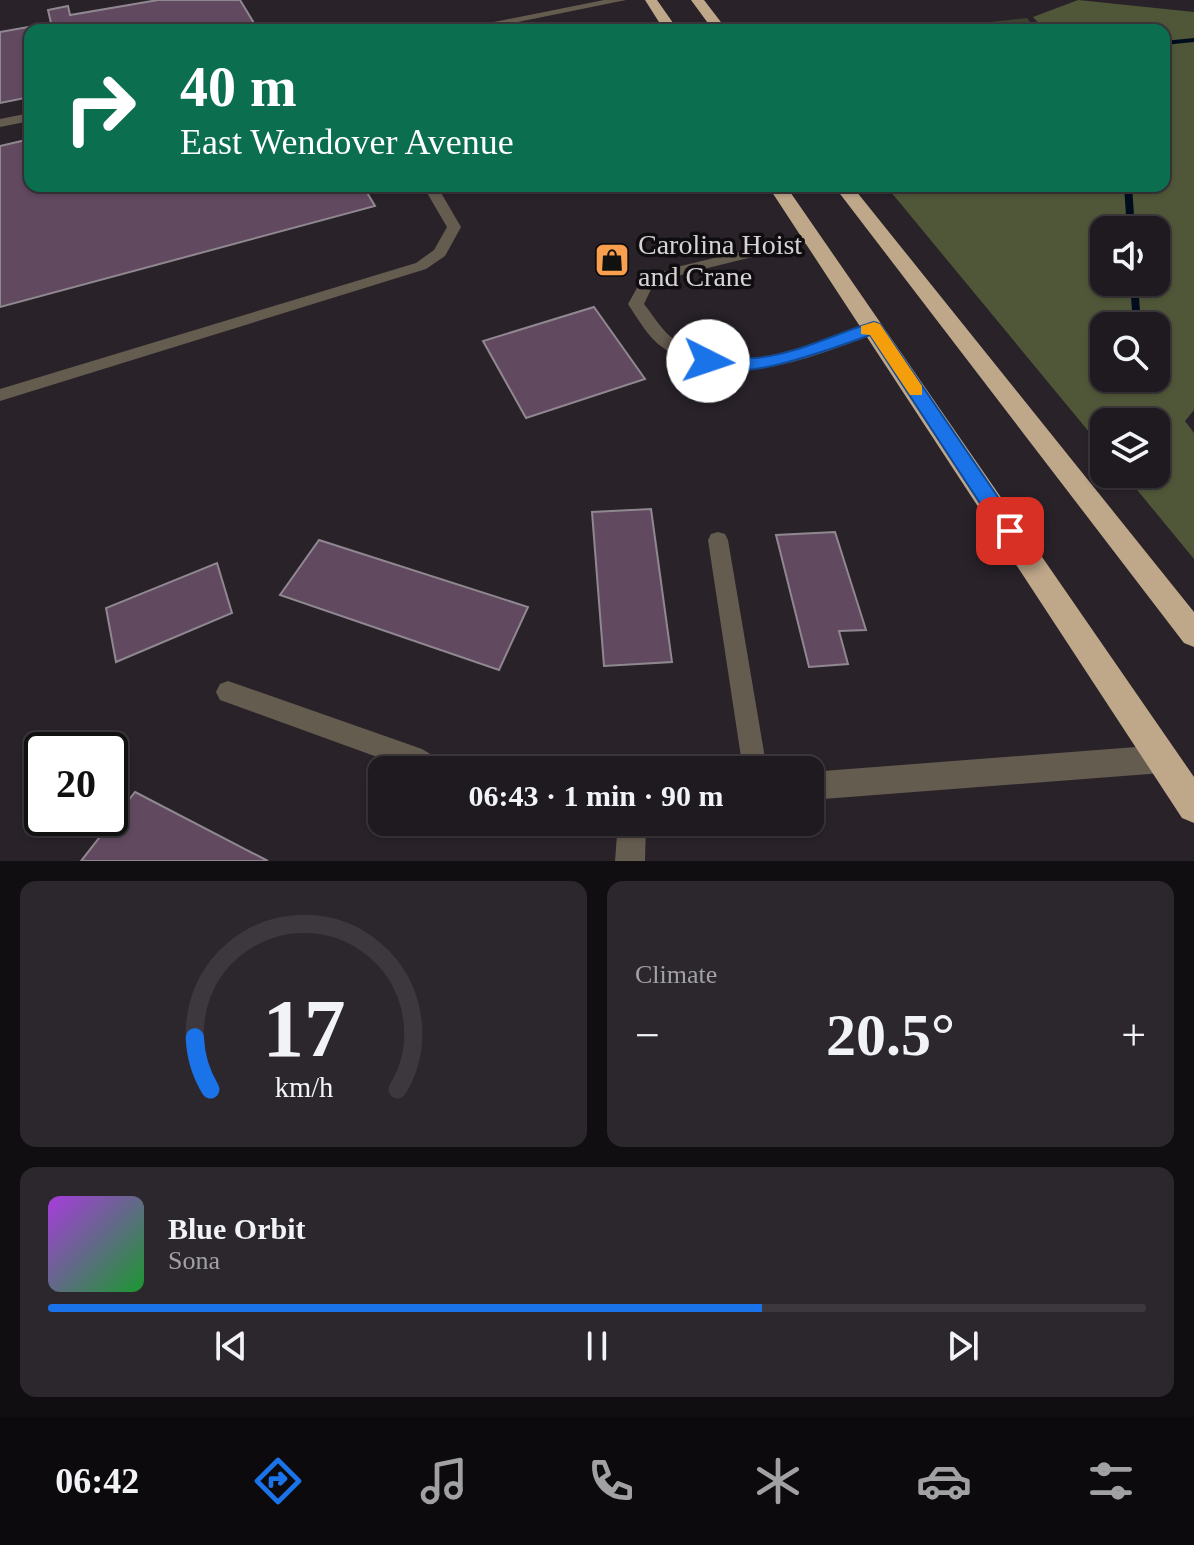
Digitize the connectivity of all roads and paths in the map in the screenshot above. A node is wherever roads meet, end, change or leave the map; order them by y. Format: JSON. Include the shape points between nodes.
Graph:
{"nodes":[{"id":1,"x":621,"y":0,"type":"edge"},
{"id":2,"x":651,"y":0,"type":"edge"},
{"id":3,"x":697,"y":0,"type":"edge"},
{"id":4,"x":492,"y":24,"type":"edge"},
{"id":5,"x":667,"y":24,"type":"edge"},
{"id":6,"x":715,"y":24,"type":"edge"},
{"id":7,"x":24,"y":118,"type":"edge"},
{"id":8,"x":0,"y":123,"type":"edge"},
{"id":9,"x":434,"y":192,"type":"edge"},
{"id":10,"x":781,"y":192,"type":"edge"},
{"id":11,"x":848,"y":192,"type":"edge"},
{"id":12,"x":813,"y":238,"type":"junction"},
{"id":13,"x":874,"y":328,"type":"junction"},
{"id":14,"x":0,"y":395,"type":"edge"},
{"id":15,"x":718,"y":540,"type":"dead end"},
{"id":16,"x":1194,"y":634,"type":"edge"},
{"id":17,"x":228,"y":692,"type":"dead end"},
{"id":18,"x":408,"y":756,"type":"edge"},
{"id":19,"x":753,"y":756,"type":"edge"},
{"id":20,"x":1162,"y":759,"type":"junction"},
{"id":21,"x":824,"y":785,"type":"edge"},
{"id":22,"x":1194,"y":806,"type":"edge"},
{"id":23,"x":626,"y":836,"type":"edge"},
{"id":24,"x":630,"y":861,"type":"edge"}],
"edges":[{"from":1,"to":4,"type":"street"},
{"from":2,"to":5,"type":"highway"},
{"from":3,"to":6,"type":"highway"},
{"from":7,"to":8,"type":"street"},
{"from":9,"to":14,"type":"lane","via":[[454,227],[440,253],[421,266]]},
{"from":10,"to":12,"type":"highway"},
{"from":11,"to":16,"type":"highway"},
{"from":12,"to":13,"type":"highway"},
{"from":12,"to":13,"type":"lane","via":[[647,282],[636,304],[670,346],[708,361],[752,364],[788,358]]},
{"from":13,"to":20,"type":"highway"},
{"from":15,"to":19,"type":"lane"},
{"from":17,"to":18,"type":"lane"},
{"from":20,"to":21,"type":"street"},
{"from":20,"to":22,"type":"highway"},
{"from":23,"to":24,"type":"street"}]}
